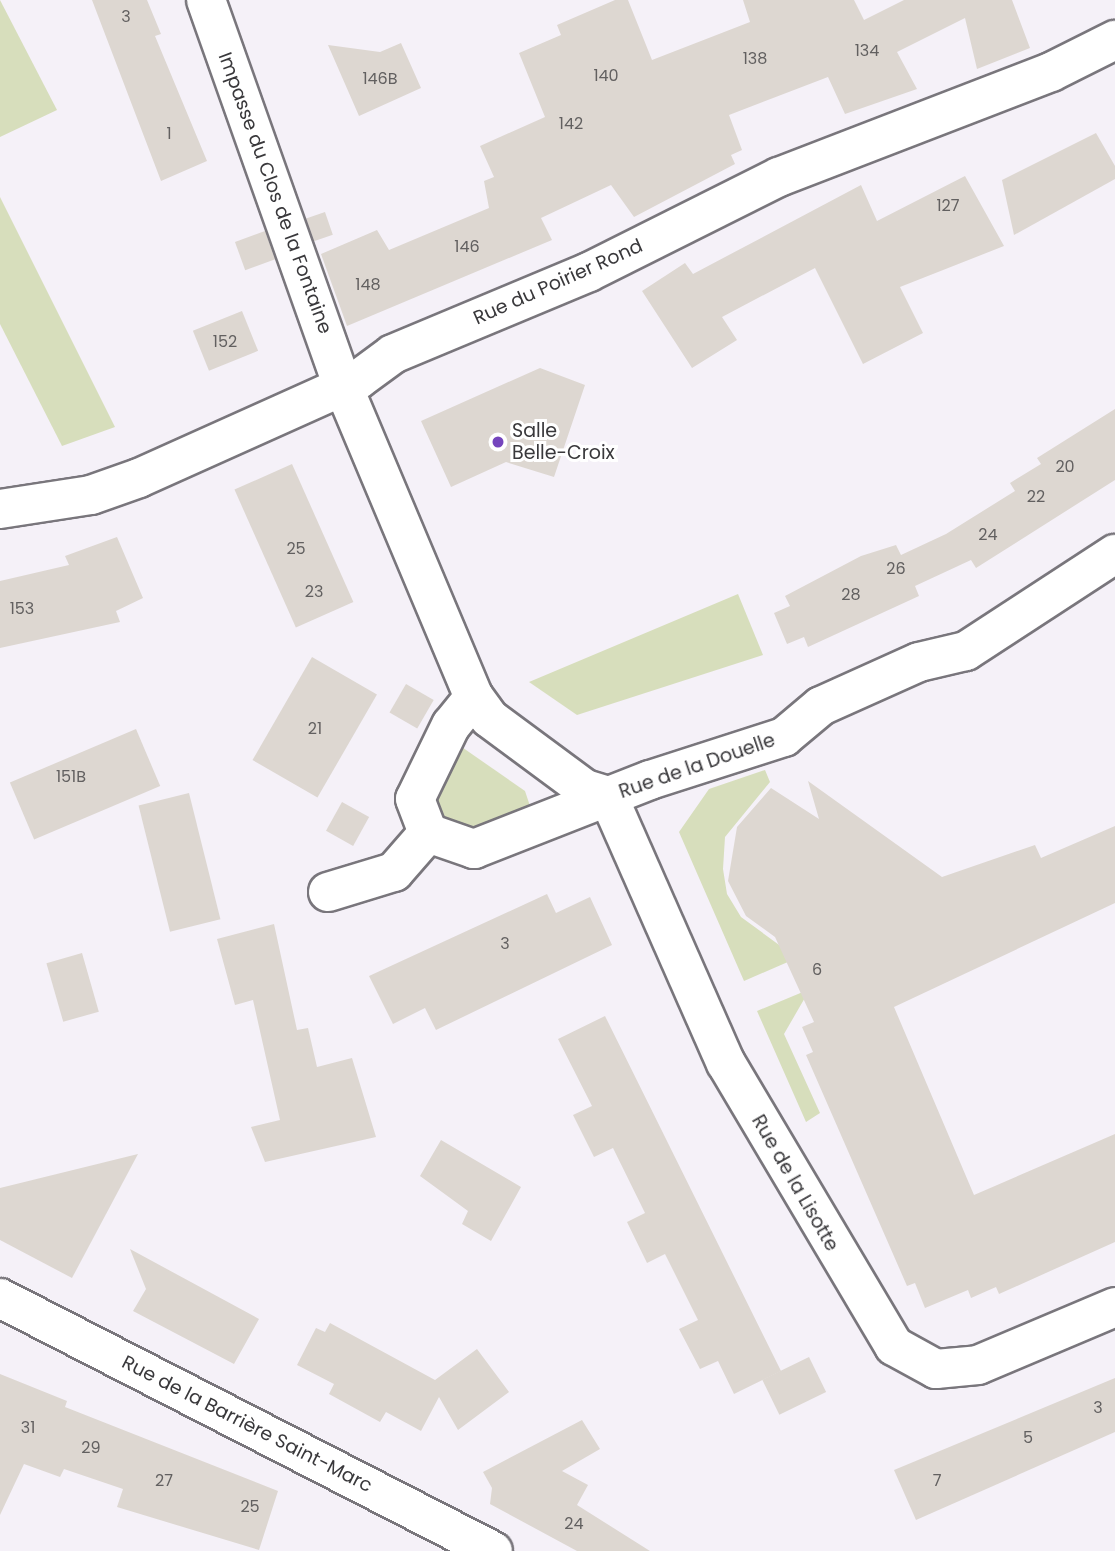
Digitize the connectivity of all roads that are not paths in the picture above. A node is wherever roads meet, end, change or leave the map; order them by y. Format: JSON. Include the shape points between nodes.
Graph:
{"nodes":[{"id":1,"x":206,"y":0,"type":"edge"},
{"id":2,"x":1115,"y":40,"type":"edge"},
{"id":3,"x":344,"y":386,"type":"junction"},
{"id":4,"x":0,"y":509,"type":"edge"},
{"id":5,"x":1115,"y":554,"type":"edge"},
{"id":6,"x":474,"y":697,"type":"junction"},
{"id":7,"x":608,"y":796,"type":"junction"},
{"id":8,"x":428,"y":833,"type":"junction"},
{"id":9,"x":328,"y":892,"type":"dead end"},
{"id":10,"x":0,"y":1298,"type":"edge"},
{"id":11,"x":1115,"y":1307,"type":"edge"},
{"id":12,"x":493,"y":1551,"type":"edge"}],
"edges":[{"from":1,"to":3,"type":"street","name":"Impasse du Clos de la Fontaine"},
{"from":2,"to":3,"type":"street","name":"Rue du Poirier Rond","via":[[1051,72],[779,177],[589,272],[393,354]]},
{"from":3,"to":4,"type":"street","name":"Rue du Poirier Rond","via":[[115,487]]},
{"from":3,"to":6,"type":"street","name":"Rue de la Douelle"},
{"from":5,"to":7,"type":"street","name":"Rue de la Douelle","via":[[966,651],[919,662],[821,706],[784,737]]},
{"from":6,"to":7,"type":"street","name":"Rue de la Douelle","via":[[489,718],[585,789]]},
{"from":6,"to":8,"type":"street","via":[[417,787],[416,811]]},
{"from":7,"to":8,"type":"street","via":[[474,849]]},
{"from":7,"to":11,"type":"street","name":"Rue de la Lisotte","via":[[726,1063],[894,1346],[936,1368],[978,1365]]},
{"from":8,"to":9,"type":"street","via":[[394,872]]},
{"from":10,"to":12,"type":"street","name":"Rue de la Barrière Saint-Marc"}]}
